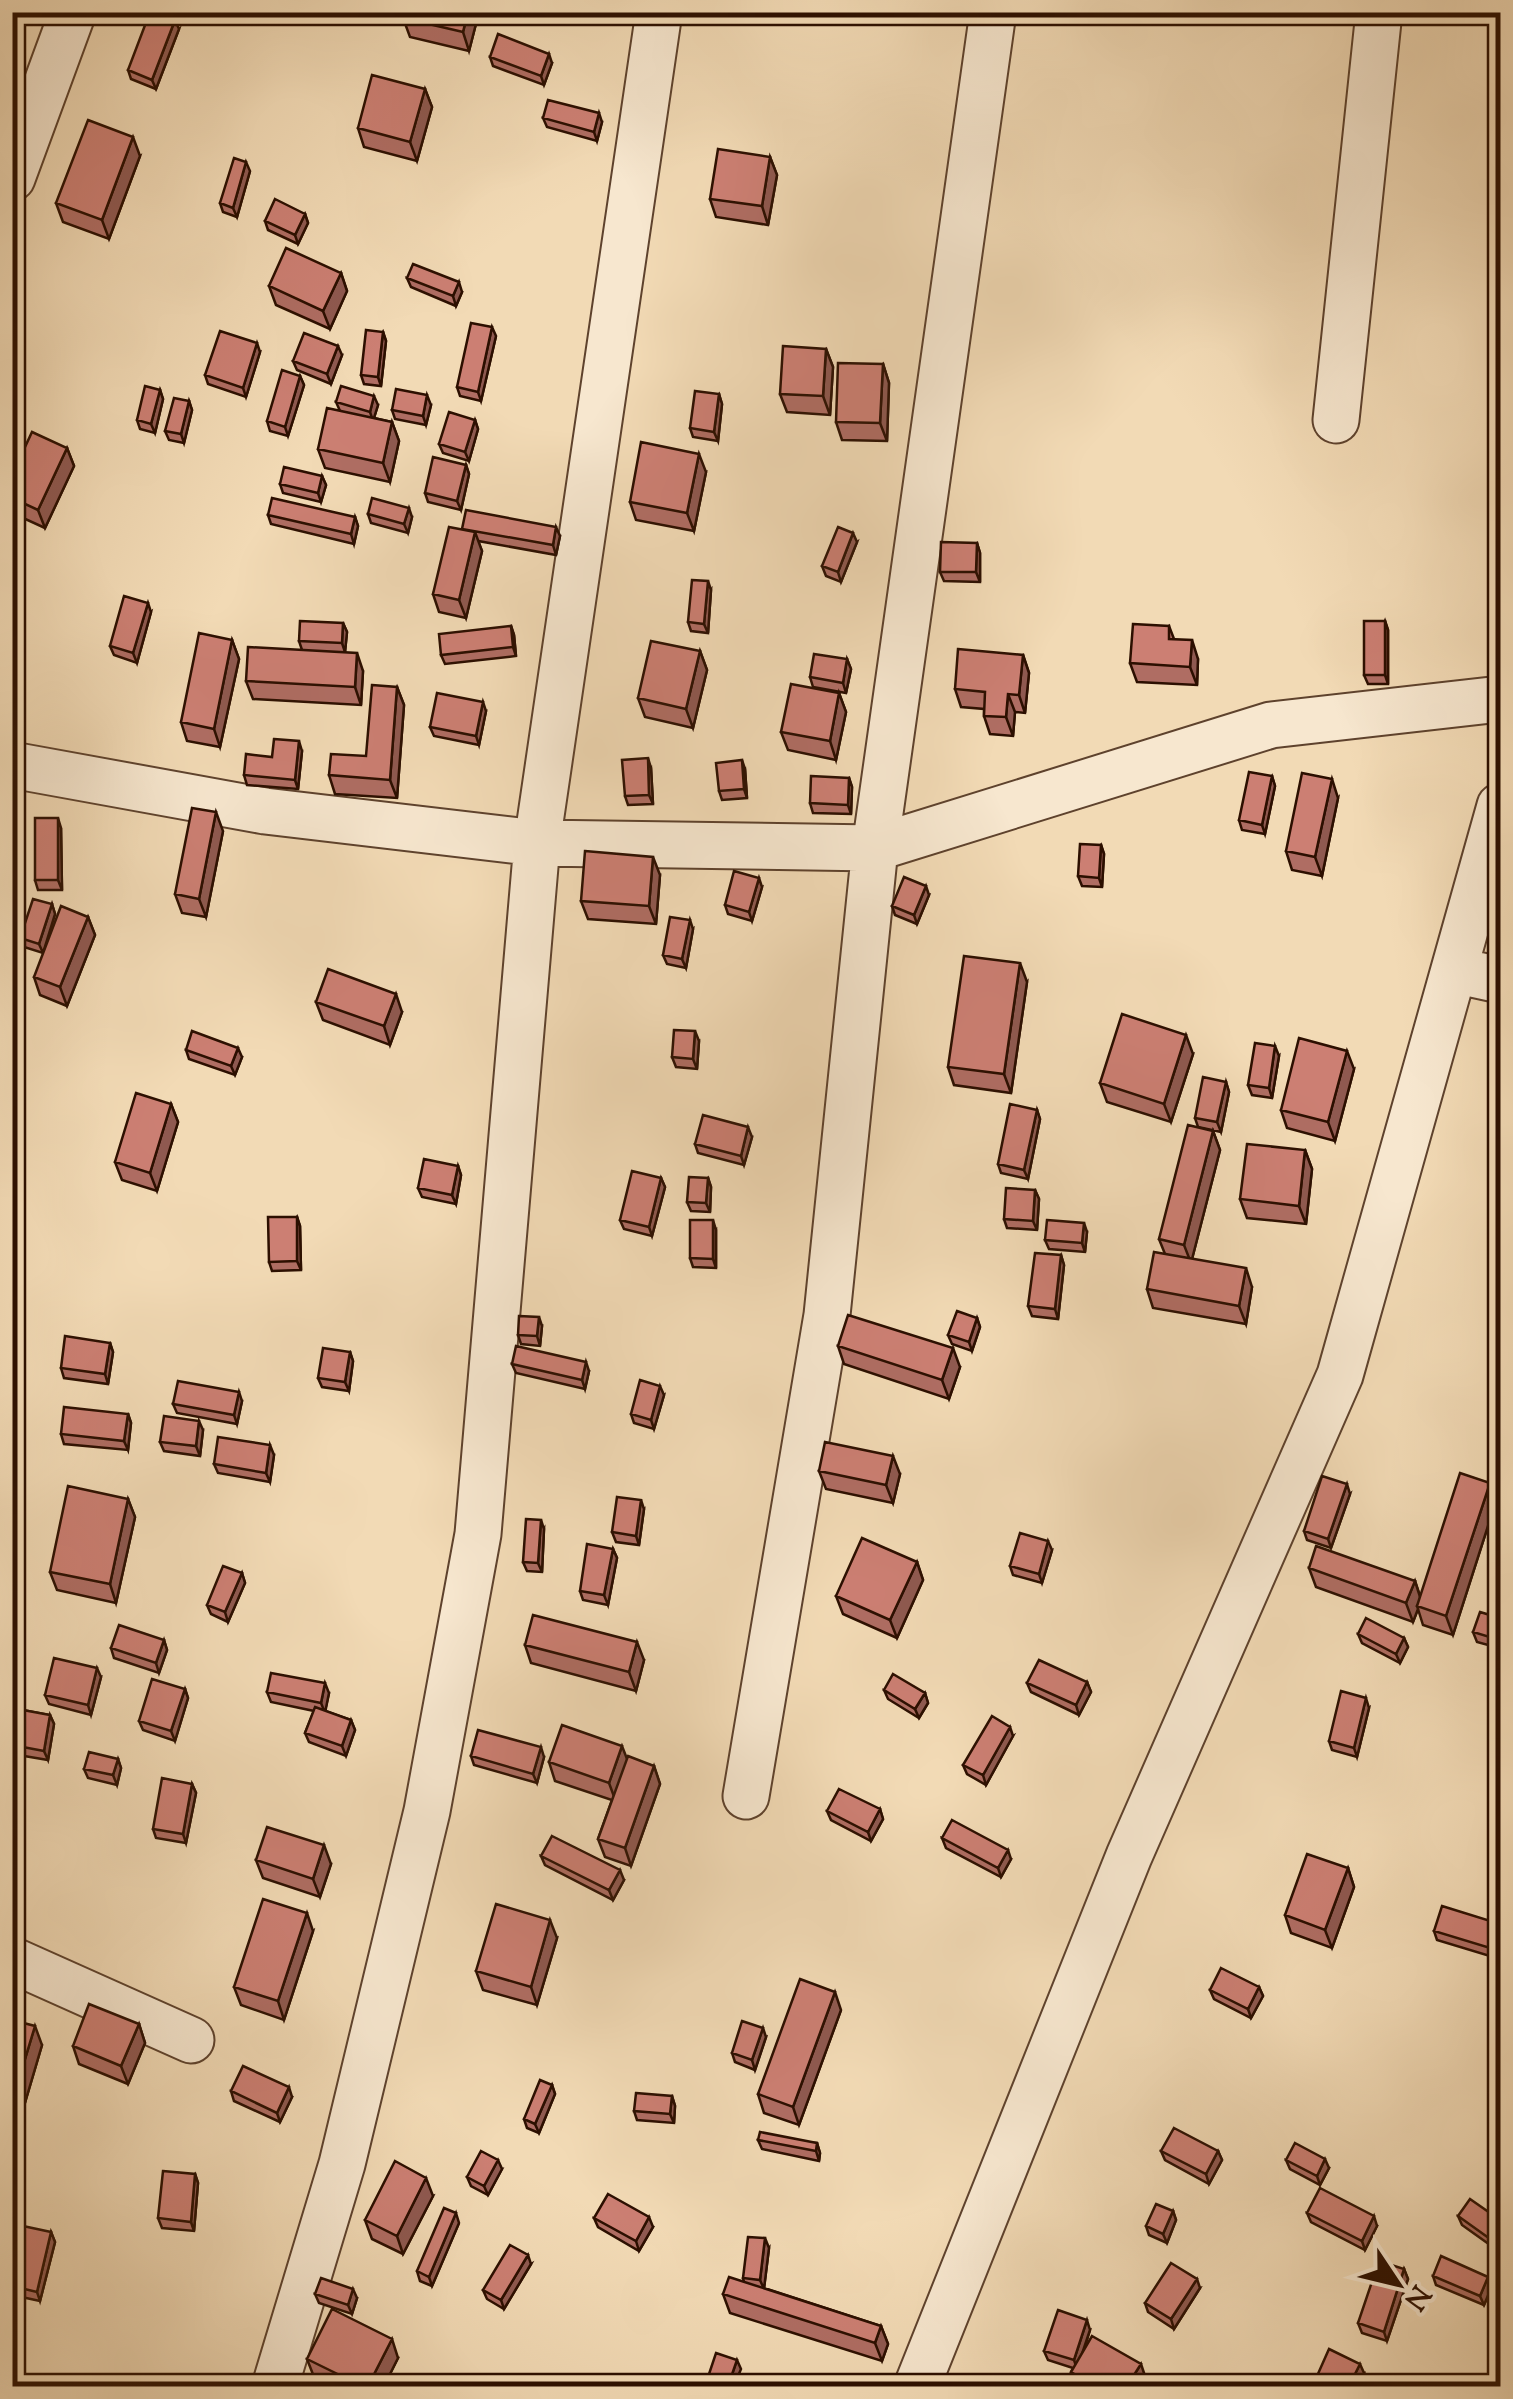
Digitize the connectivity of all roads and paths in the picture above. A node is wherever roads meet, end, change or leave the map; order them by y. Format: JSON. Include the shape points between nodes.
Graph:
{"nodes":[{"id":1,"x":73,"y":12,"type":"edge"},
{"id":2,"x":660,"y":12,"type":"edge"},
{"id":3,"x":994,"y":12,"type":"edge"},
{"id":4,"x":1379,"y":12,"type":"edge"},
{"id":5,"x":12,"y":178,"type":"edge"},
{"id":6,"x":1336,"y":420,"type":"dead end"},
{"id":7,"x":1500,"y":699,"type":"edge"},
{"id":8,"x":12,"y":765,"type":"edge"},
{"id":9,"x":1500,"y":806,"type":"edge"},
{"id":10,"x":537,"y":842,"type":"junction"},
{"id":11,"x":875,"y":848,"type":"junction"},
{"id":12,"x":1454,"y":970,"type":"junction"},
{"id":13,"x":1500,"y":980,"type":"edge"},
{"id":14,"x":746,"y":1796,"type":"dead end"},
{"id":15,"x":12,"y":1960,"type":"edge"},
{"id":16,"x":191,"y":2040,"type":"dead end"},
{"id":17,"x":275,"y":2386,"type":"edge"},
{"id":18,"x":917,"y":2386,"type":"edge"}],
"edges":[{"from":1,"to":5,"type":"street"},
{"from":2,"to":10,"type":"street"},
{"from":3,"to":11,"type":"street"},
{"from":4,"to":6,"type":"street"},
{"from":7,"to":11,"type":"street","via":[[1271,725]]},
{"from":8,"to":10,"type":"street","via":[[265,812]]},
{"from":9,"to":12,"type":"street"},
{"from":10,"to":11,"type":"street"},
{"from":10,"to":17,"type":"street","via":[[478,1534],[427,1811],[342,2164]]},
{"from":11,"to":14,"type":"street","via":[[827,1315]]},
{"from":12,"to":13,"type":"street"},
{"from":12,"to":18,"type":"street","via":[[1340,1375],[1129,1856]]},
{"from":15,"to":16,"type":"street"}]}
